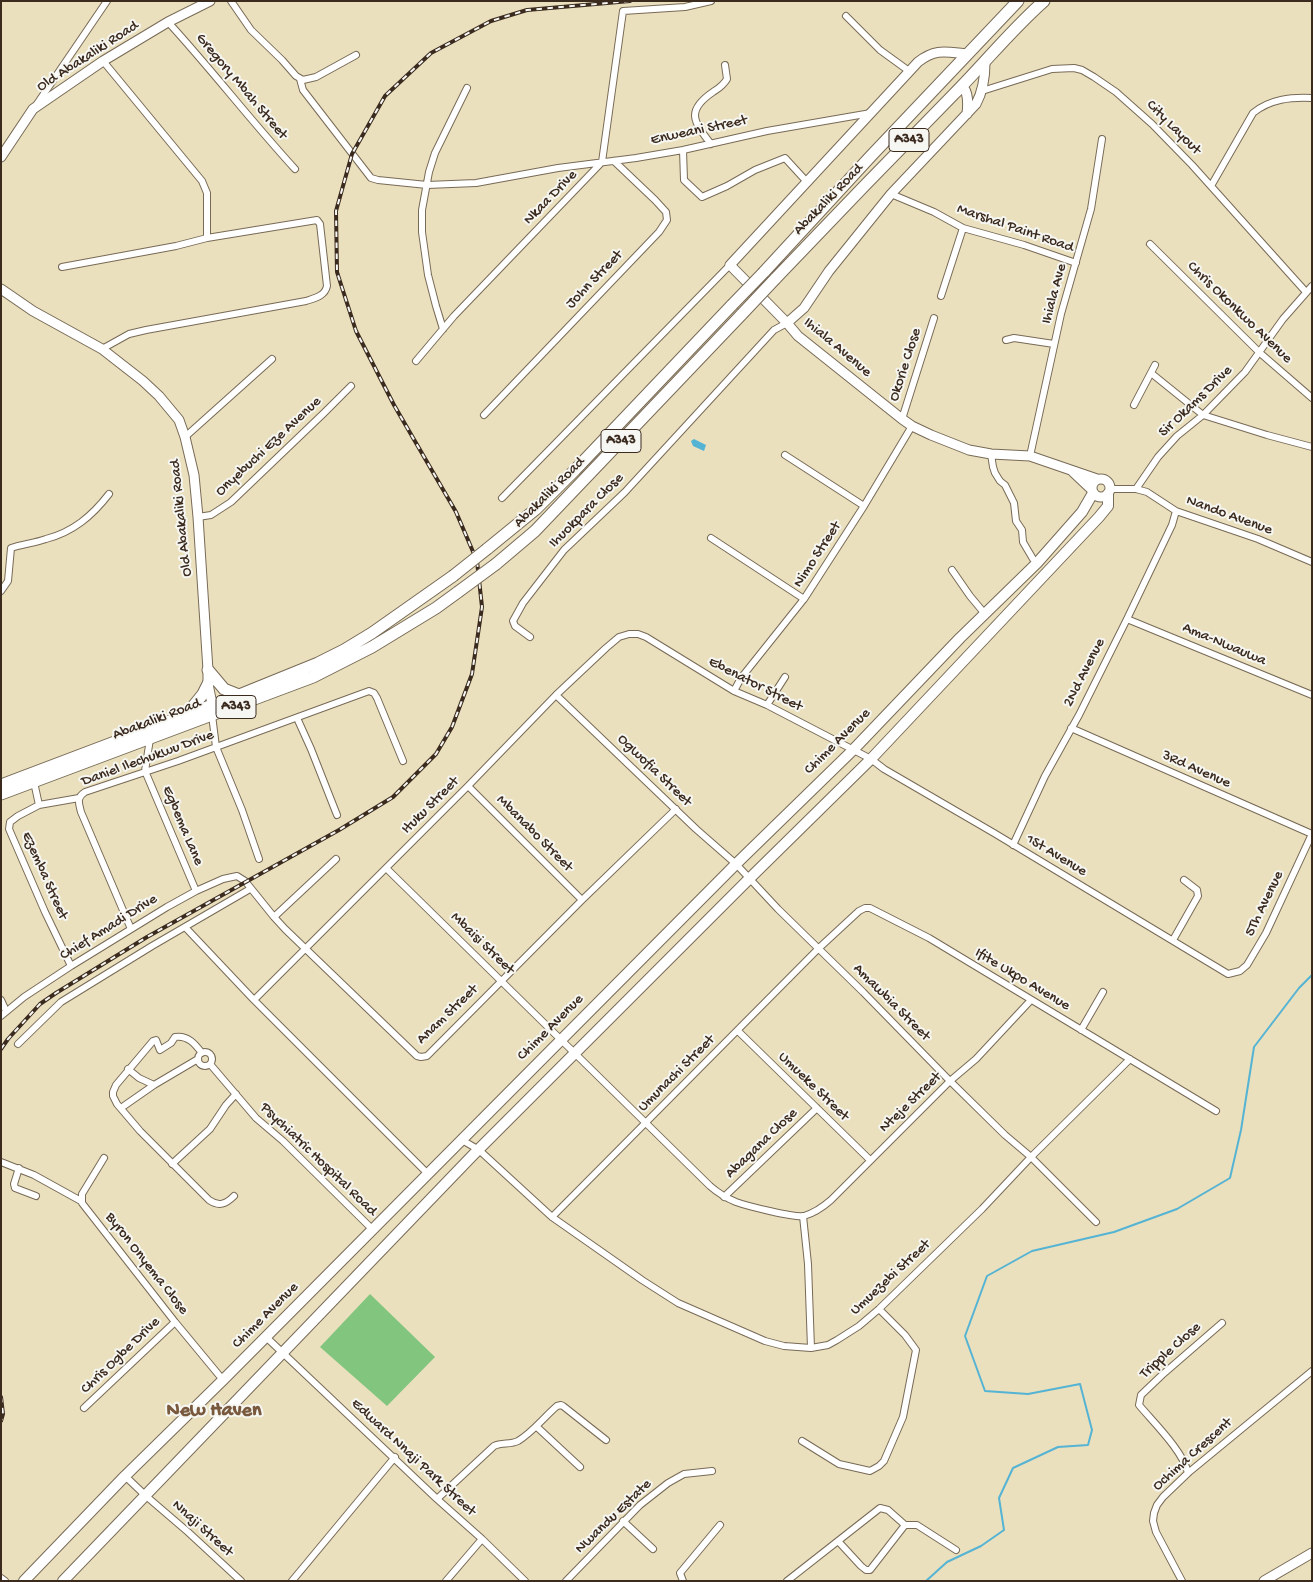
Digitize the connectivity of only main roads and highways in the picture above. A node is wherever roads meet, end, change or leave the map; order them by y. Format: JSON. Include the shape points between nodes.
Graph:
{"nodes":[{"id":1,"x":210,"y":1,"type":"edge"},
{"id":2,"x":1018,"y":1,"type":"edge"},
{"id":3,"x":1044,"y":1,"type":"edge"},
{"id":4,"x":953,"y":53,"type":"junction"},
{"id":5,"x":967,"y":54,"type":"junction"},
{"id":6,"x":985,"y":63,"type":"junction"},
{"id":7,"x":956,"y":65,"type":"junction"},
{"id":8,"x":962,"y":86,"type":"junction"},
{"id":9,"x":967,"y":114,"type":"junction"},
{"id":10,"x":1,"y":157,"type":"edge"},
{"id":11,"x":1,"y":290,"type":"edge"},
{"id":12,"x":787,"y":323,"type":"junction"},
{"id":13,"x":1069,"y":468,"type":"junction"},
{"id":14,"x":1097,"y":479,"type":"junction"},
{"id":15,"x":1092,"y":491,"type":"junction"},
{"id":16,"x":1109,"y":492,"type":"junction"},
{"id":17,"x":208,"y":670,"type":"junction"},
{"id":18,"x":208,"y":684,"type":"junction"},
{"id":19,"x":239,"y":695,"type":"junction"},
{"id":20,"x":213,"y":710,"type":"junction"},
{"id":21,"x":186,"y":715,"type":"junction"},
{"id":22,"x":1,"y":785,"type":"edge"},
{"id":23,"x":1,"y":794,"type":"edge"},
{"id":24,"x":1312,"y":1553,"type":"edge"},
{"id":25,"x":24,"y":1581,"type":"edge"},
{"id":26,"x":63,"y":1581,"type":"edge"},
{"id":27,"x":1264,"y":1581,"type":"edge"}],
"edges":[{"from":1,"to":10,"type":"main road","name":"Old Abakaliki Road","via":[[168,22],[33,109]]},
{"from":2,"to":5,"type":"highway","name":"Abakaliki Road","number":"A343"},
{"from":3,"to":6,"type":"highway","name":"Abakaliki Road","number":"A343"},
{"from":4,"to":5,"type":"main road"},
{"from":4,"to":7,"type":"main road"},
{"from":4,"to":12,"type":"main road","via":[[931,53],[908,71],[730,265]]},
{"from":5,"to":7,"type":"highway","name":"Abakaliki Road","number":"A343"},
{"from":6,"to":8,"type":"highway","name":"Abakaliki Road","number":"A343"},
{"from":6,"to":9,"type":"main road","name":"Ihiala Avenue","via":[[982,90]]},
{"from":7,"to":19,"type":"highway","name":"Abakaliki Road","number":"A343","bridge":true,"via":[[764,272],[536,509],[453,576],[372,633],[344,650]]},
{"from":8,"to":9,"type":"main road","via":[[966,92]]},
{"from":8,"to":20,"type":"highway","name":"Abakaliki Road","number":"A343","bridge":true,"via":[[539,527],[496,564],[436,608],[330,669],[297,684]]},
{"from":9,"to":12,"type":"main road","name":"Ihiala Avenue","via":[[891,194],[804,308]]},
{"from":11,"to":17,"type":"main road","name":"Old Abakaliki Road","via":[[102,349],[143,381],[179,420],[194,475]]},
{"from":12,"to":13,"type":"main road","name":"Ihiala Avenue","via":[[798,336],[912,426],[970,450],[1030,456]]},
{"from":13,"to":14,"type":"main road","name":"Ihiala Avenue"},
{"from":13,"to":15,"type":"main road"},
{"from":14,"to":15,"type":"main road"},
{"from":14,"to":16,"type":"main road","via":[[1108,482]]},
{"from":15,"to":16,"type":"main road","via":[[1101,498]]},
{"from":15,"to":25,"type":"main road","name":"Chime Avenue","via":[[1082,512],[1037,563]]},
{"from":16,"to":26,"type":"main road","via":[[1108,506],[1099,517],[871,759],[479,1150]]},
{"from":17,"to":18,"type":"main road","name":"Old Abakaliki Road"},
{"from":17,"to":19,"type":"highway","via":[[224,689]]},
{"from":18,"to":20,"type":"main road","name":"Old Abakaliki Road"},
{"from":18,"to":21,"type":"highway"},
{"from":19,"to":20,"type":"highway","name":"Abakaliki Road","number":"A343"},
{"from":20,"to":21,"type":"highway","name":"Abakaliki Road","number":"A343"},
{"from":20,"to":23,"type":"highway","name":"Abakaliki Road","number":"A343","via":[[150,739]]},
{"from":21,"to":22,"type":"highway","name":"Abakaliki Road","number":"A343"},
{"from":24,"to":27,"type":"main road"}]}
